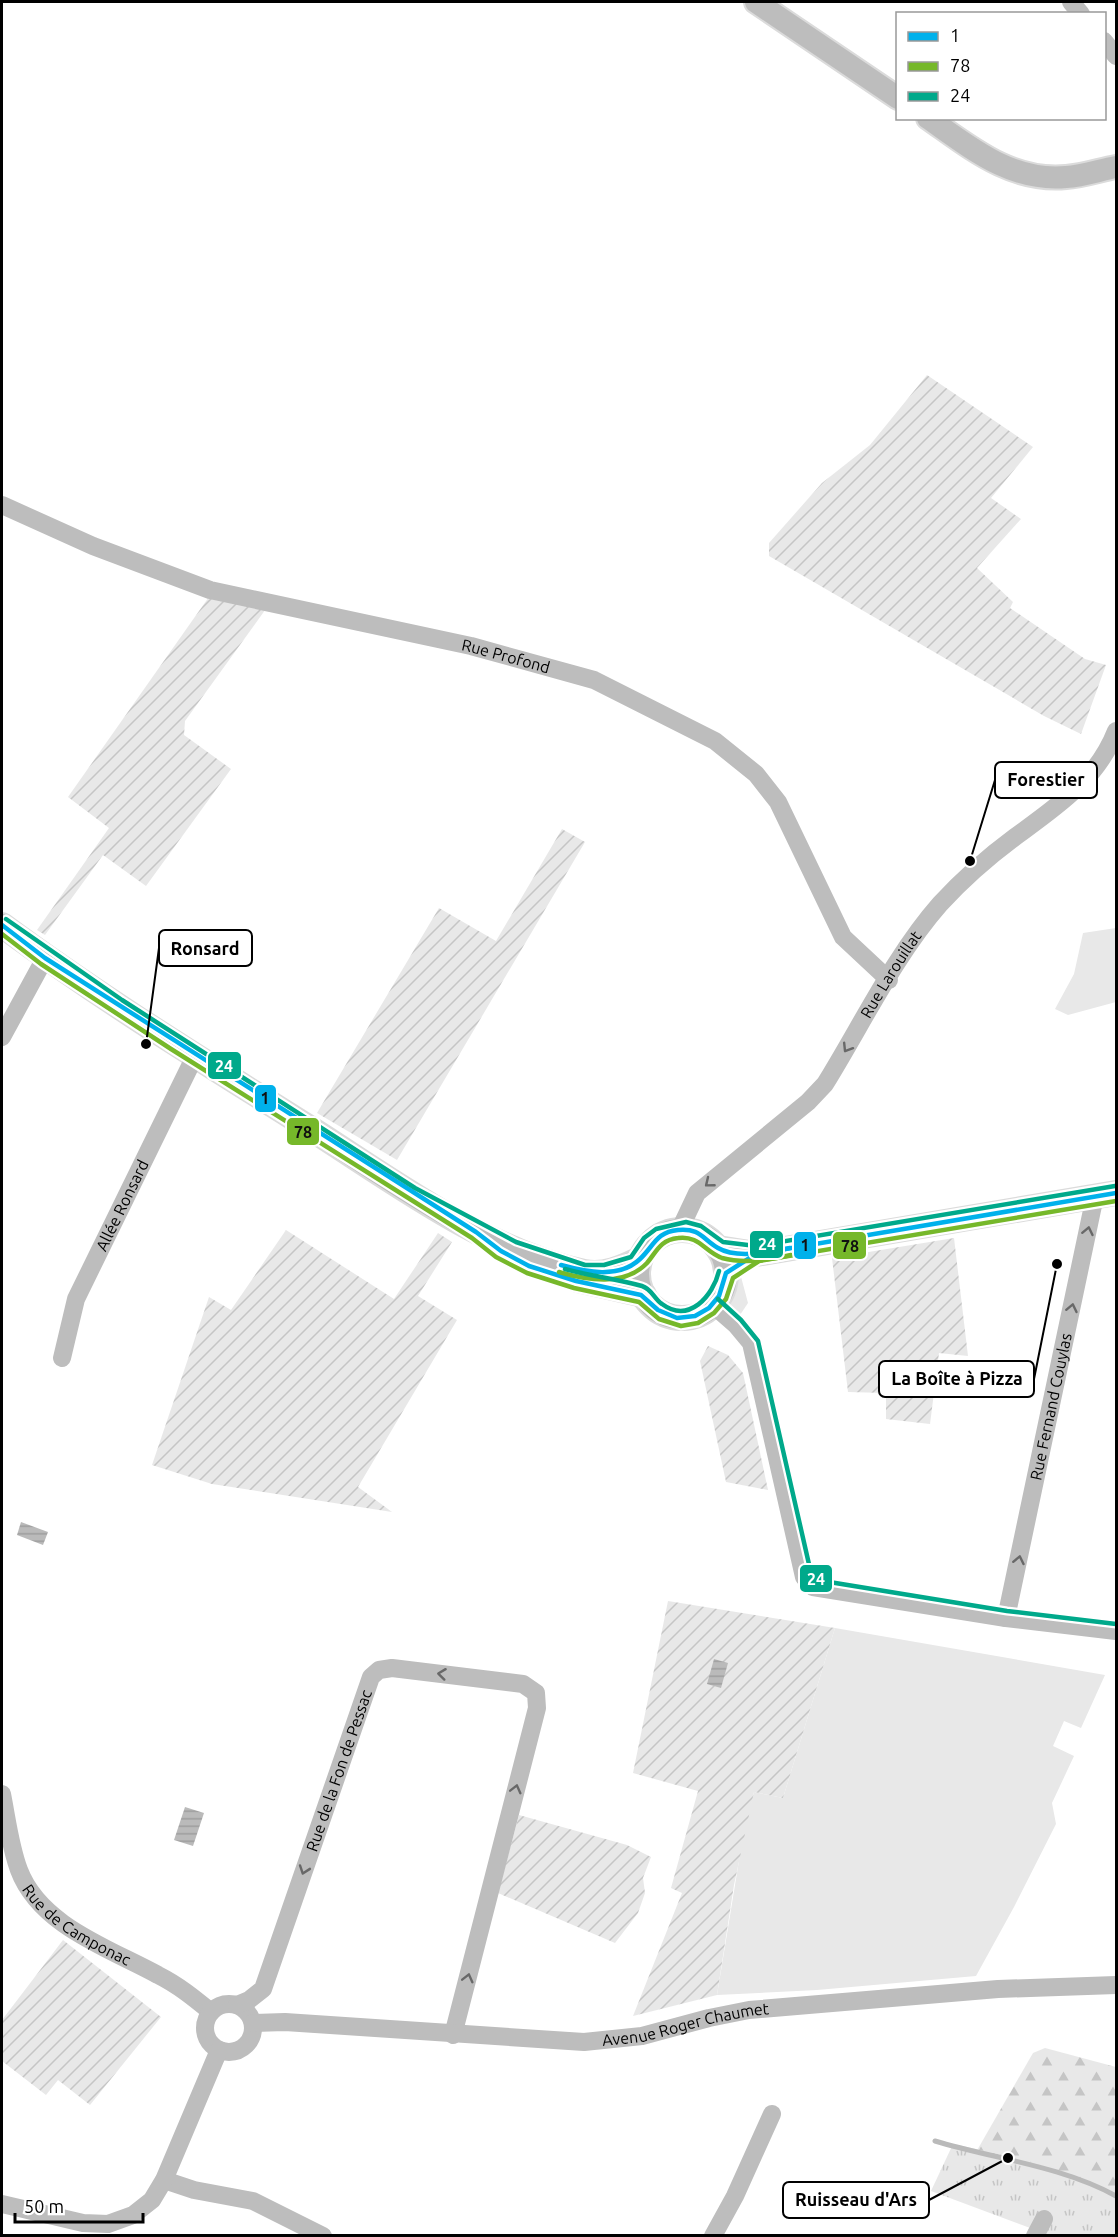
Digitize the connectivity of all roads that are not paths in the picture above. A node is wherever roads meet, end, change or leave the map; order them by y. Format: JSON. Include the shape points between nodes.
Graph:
{"nodes":[{"id":1,"x":756,"y":2,"type":"edge"},
{"id":2,"x":1106,"y":44,"type":"edge"},
{"id":3,"x":1116,"y":56,"type":"edge"},
{"id":4,"x":896,"y":97,"type":"edge"},
{"id":5,"x":931,"y":120,"type":"edge"},
{"id":6,"x":1116,"y":167,"type":"edge"},
{"id":7,"x":2,"y":505,"type":"edge"},
{"id":8,"x":1116,"y":731,"type":"edge"},
{"id":9,"x":2,"y":925,"type":"edge"},
{"id":10,"x":45,"y":958,"type":"junction"},
{"id":11,"x":888,"y":980,"type":"junction"},
{"id":12,"x":2,"y":1037,"type":"edge"},
{"id":13,"x":195,"y":1056,"type":"junction"},
{"id":14,"x":1106,"y":1195,"type":"edge"},
{"id":15,"x":680,"y":1229,"type":"junction"},
{"id":16,"x":476,"y":1232,"type":"junction"},
{"id":17,"x":718,"y":1248,"type":"junction"},
{"id":18,"x":756,"y":1254,"type":"junction"},
{"id":19,"x":640,"y":1259,"type":"junction"},
{"id":20,"x":726,"y":1273,"type":"junction"},
{"id":21,"x":644,"y":1295,"type":"junction"},
{"id":22,"x":713,"y":1305,"type":"junction"},
{"id":23,"x":62,"y":1358,"type":"dead end"},
{"id":24,"x":1006,"y":1618,"type":"junction"},
{"id":25,"x":1116,"y":1631,"type":"edge"},
{"id":26,"x":2,"y":1794,"type":"edge"},
{"id":27,"x":1116,"y":1985,"type":"edge"},
{"id":28,"x":237,"y":2005,"type":"junction"},
{"id":29,"x":211,"y":2012,"type":"junction"},
{"id":30,"x":253,"y":2024,"type":"junction"},
{"id":31,"x":453,"y":2035,"type":"junction"},
{"id":32,"x":219,"y":2050,"type":"junction"},
{"id":33,"x":772,"y":2114,"type":"dead end"},
{"id":34,"x":164,"y":2180,"type":"junction"},
{"id":35,"x":2,"y":2204,"type":"edge"},
{"id":36,"x":1044,"y":2219,"type":"dead end"},
{"id":37,"x":82,"y":2229,"type":"edge"},
{"id":38,"x":323,"y":2235,"type":"edge"},
{"id":39,"x":713,"y":2235,"type":"edge"},
{"id":40,"x":1035,"y":2235,"type":"edge"}],
"edges":[{"from":1,"to":4,"type":"main road"},
{"from":2,"to":3,"type":"street"},
{"from":5,"to":6,"type":"main road","via":[[996,165],[1014,172],[1066,177]]},
{"from":7,"to":11,"type":"street","name":"Rue Profond","via":[[93,546],[210,590],[471,646],[594,680],[709,737],[740,759],[768,787],[843,937]]},
{"from":8,"to":11,"type":"street","name":"Rue Larouillat","via":[[1109,750],[1083,784],[975,870],[941,903],[913,937]]},
{"from":9,"to":10,"type":"main road"},
{"from":10,"to":12,"type":"street"},
{"from":10,"to":13,"type":"main road"},
{"from":11,"to":15,"type":"street","name":"Rue Larouillat","one_way":true,"via":[[825,1084],[697,1193]]},
{"from":13,"to":16,"type":"main road"},
{"from":13,"to":23,"type":"street","name":"Allée Ronsard","via":[[76,1299]]},
{"from":14,"to":18,"type":"main road"},
{"from":24,"to":14,"type":"street","name":"Rue Fernand Couylas","one_way":true},
{"from":15,"to":17,"type":"main road","via":[[695,1231]]},
{"from":15,"to":19,"type":"main road","via":[[653,1240]]},
{"from":16,"to":19,"type":"main road","via":[[535,1257],[585,1272],[615,1271]]},
{"from":16,"to":21,"type":"main road","via":[[492,1248],[532,1266],[591,1285]]},
{"from":17,"to":18,"type":"main road"},
{"from":17,"to":20,"type":"main road"},
{"from":18,"to":20,"type":"main road"},
{"from":19,"to":21,"type":"main road","via":[[638,1274]]},
{"from":20,"to":22,"type":"main road","via":[[725,1285]]},
{"from":21,"to":22,"type":"main road","via":[[659,1311],[672,1317],[701,1314]]},
{"from":22,"to":24,"type":"street","via":[[751,1343],[804,1577],[813,1587]]},
{"from":24,"to":25,"type":"street"},
{"from":26,"to":29,"type":"street","name":"Rue de Camponac","via":[[19,1870],[41,1902],[71,1928],[178,1986]]},
{"from":27,"to":31,"type":"street","name":"Avenue Roger Chaumet","via":[[998,1989],[749,2010],[642,2036],[584,2042]]},
{"from":28,"to":29,"type":"street","via":[[223,2004]]},
{"from":28,"to":30,"type":"street","via":[[248,2012]]},
{"from":31,"to":28,"type":"street","name":"Rue de la Fon de Pessac","one_way":true,"via":[[537,1708],[536,1693],[523,1684],[392,1668],[379,1670],[371,1677],[263,1989]]},
{"from":29,"to":32,"type":"street","via":[[205,2032]]},
{"from":30,"to":31,"type":"street","name":"Avenue Roger Chaumet","via":[[285,2022]]},
{"from":30,"to":32,"type":"street","via":[[251,2038],[241,2049]]},
{"from":32,"to":34,"type":"street"},
{"from":33,"to":39,"type":"street"},
{"from":34,"to":37,"type":"street","via":[[152,2200],[134,2215]]},
{"from":34,"to":38,"type":"street","via":[[253,2201]]},
{"from":35,"to":37,"type":"street"},
{"from":36,"to":40,"type":"street"}]}
